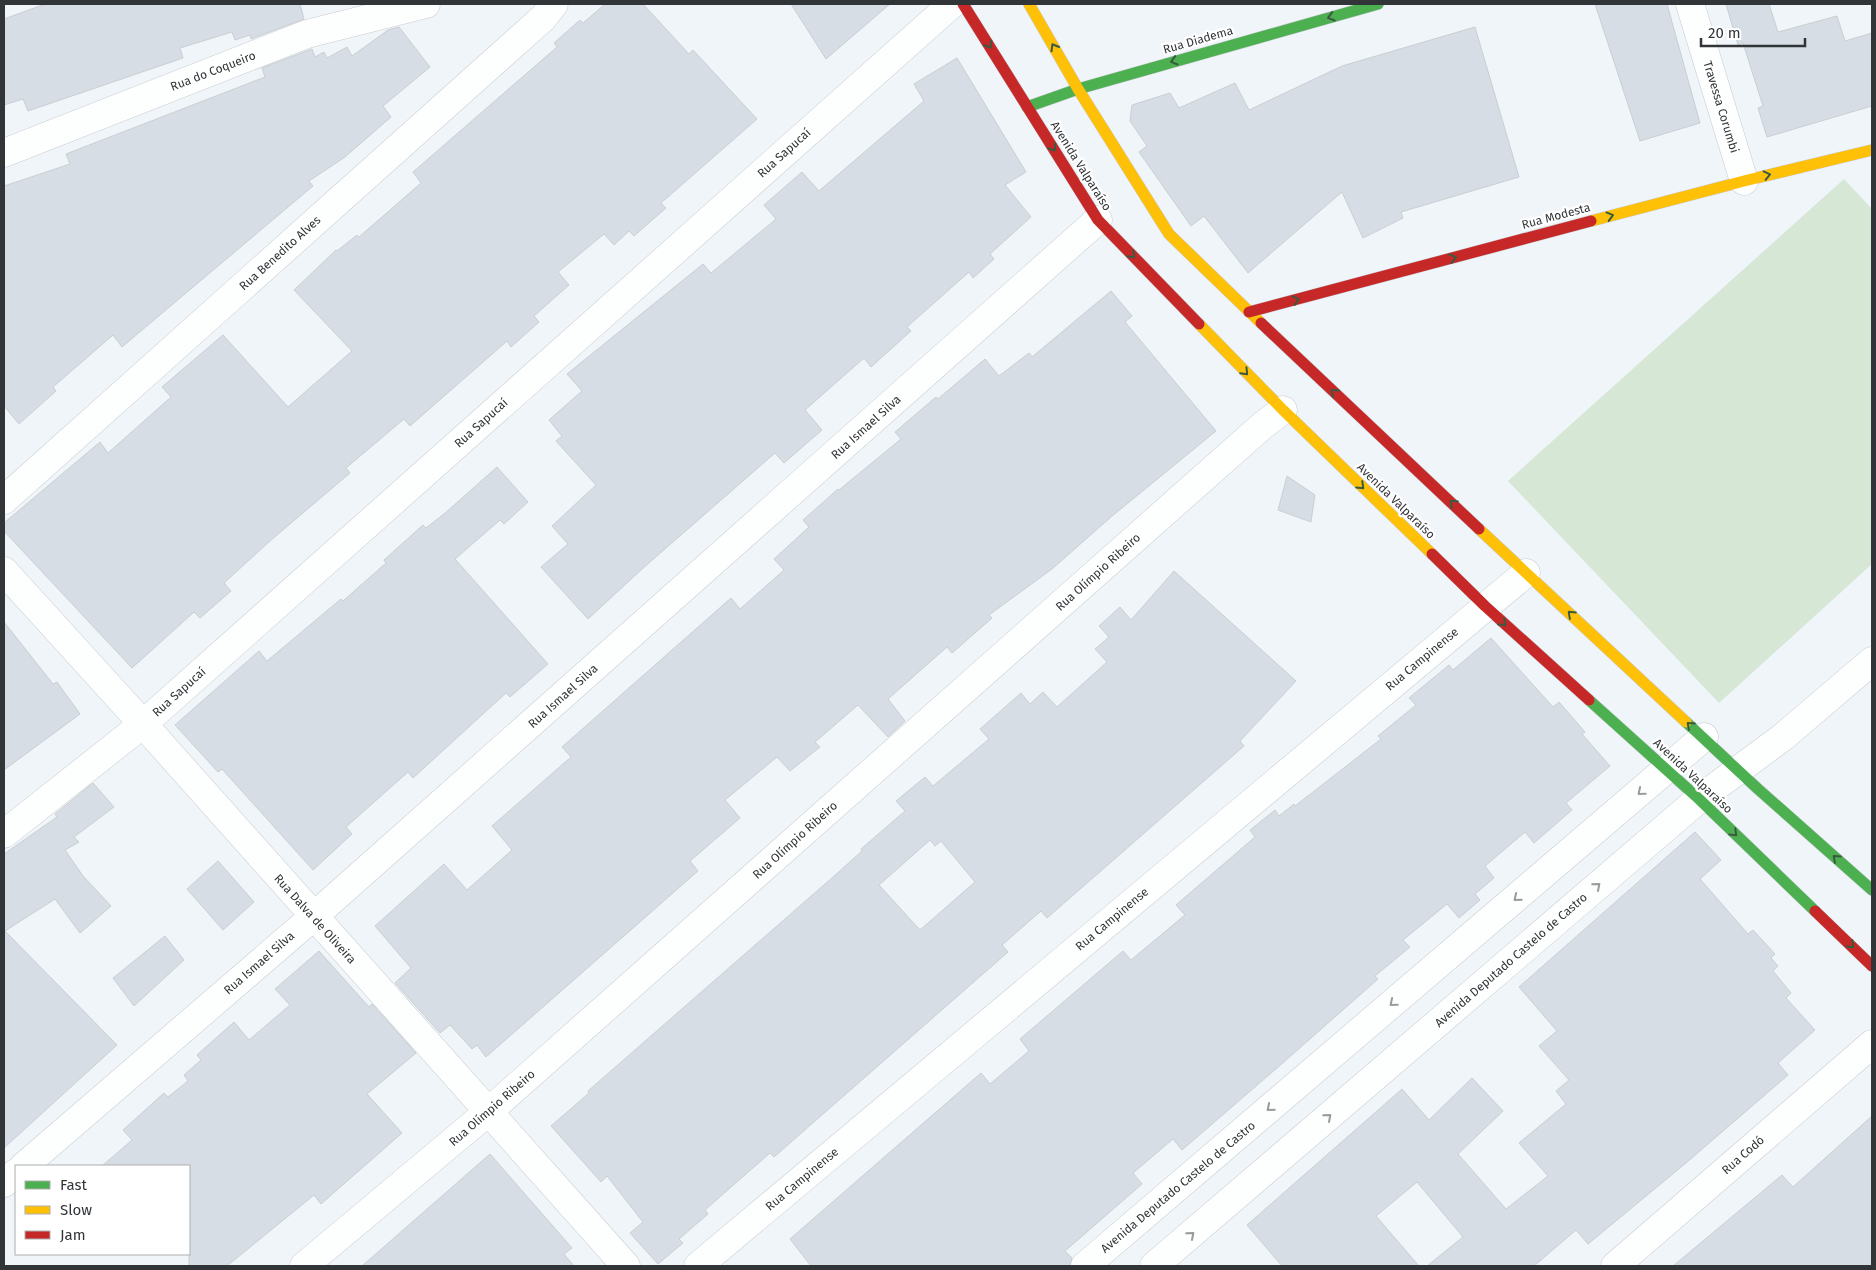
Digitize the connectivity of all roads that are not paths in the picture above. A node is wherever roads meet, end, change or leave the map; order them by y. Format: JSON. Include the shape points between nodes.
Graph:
{"nodes":[{"id":1,"x":426,"y":4,"type":"edge"},
{"id":2,"x":554,"y":4,"type":"edge"},
{"id":3,"x":952,"y":4,"type":"edge"},
{"id":4,"x":963,"y":4,"type":"edge"},
{"id":5,"x":1029,"y":4,"type":"edge"},
{"id":6,"x":1378,"y":4,"type":"edge"},
{"id":7,"x":1690,"y":4,"type":"edge"},
{"id":8,"x":1078,"y":89,"type":"junction"},
{"id":9,"x":1027,"y":107,"type":"junction"},
{"id":10,"x":1872,"y":150,"type":"edge"},
{"id":11,"x":4,"y":153,"type":"edge"},
{"id":12,"x":1744,"y":181,"type":"junction"},
{"id":13,"x":1098,"y":220,"type":"junction"},
{"id":14,"x":1249,"y":312,"type":"junction"},
{"id":15,"x":1283,"y":410,"type":"junction"},
{"id":16,"x":4,"y":500,"type":"edge"},
{"id":17,"x":4,"y":571,"type":"edge"},
{"id":18,"x":1526,"y":573,"type":"junction"},
{"id":19,"x":1485,"y":606,"type":"junction"},
{"id":20,"x":1872,"y":661,"type":"edge"},
{"id":21,"x":143,"y":724,"type":"junction"},
{"id":22,"x":1704,"y":737,"type":"junction"},
{"id":23,"x":1667,"y":770,"type":"junction"},
{"id":24,"x":1739,"y":770,"type":"junction"},
{"id":25,"x":1699,"y":799,"type":"junction"},
{"id":26,"x":4,"y":834,"type":"edge"},
{"id":27,"x":1872,"y":890,"type":"edge"},
{"id":28,"x":313,"y":917,"type":"junction"},
{"id":29,"x":1872,"y":966,"type":"edge"},
{"id":30,"x":1872,"y":1044,"type":"edge"},
{"id":31,"x":488,"y":1112,"type":"junction"},
{"id":32,"x":25,"y":1165,"type":"edge"},
{"id":33,"x":15,"y":1174,"type":"edge"},
{"id":34,"x":4,"y":1183,"type":"edge"},
{"id":35,"x":304,"y":1266,"type":"edge"},
{"id":36,"x":626,"y":1266,"type":"edge"},
{"id":37,"x":698,"y":1266,"type":"edge"},
{"id":38,"x":1085,"y":1266,"type":"edge"},
{"id":39,"x":1154,"y":1266,"type":"edge"},
{"id":40,"x":1615,"y":1266,"type":"edge"}],
"edges":[{"from":1,"to":11,"type":"street","name":"Rua do Coqueiro","via":[[307,34]]},
{"from":2,"to":16,"type":"street","name":"Rua Benedito Alves","via":[[543,18]]},
{"from":3,"to":21,"type":"street","name":"Rua Sapucaí"},
{"from":4,"to":9,"type":"main road","name":"Avenida Valparaíso","one_way":true},
{"from":8,"to":5,"type":"main road","one_way":true},
{"from":6,"to":8,"type":"main road","name":"Rua Diadema","one_way":true},
{"from":7,"to":12,"type":"street","name":"Travessa Corumbi"},
{"from":8,"to":9,"type":"main road","name":"Rua Diadema"},
{"from":8,"to":14,"type":"main road","via":[[1169,234]]},
{"from":9,"to":13,"type":"main road","name":"Avenida Valparaíso","one_way":true},
{"from":12,"to":10,"type":"main road","name":"Rua Modesta","one_way":true},
{"from":14,"to":12,"type":"main road","name":"Rua Modesta","one_way":true},
{"from":13,"to":15,"type":"main road","name":"Avenida Valparaíso","one_way":true},
{"from":13,"to":28,"type":"street","name":"Rua Ismael Silva"},
{"from":18,"to":14,"type":"main road","one_way":true},
{"from":15,"to":19,"type":"main road","name":"Avenida Valparaíso","one_way":true},
{"from":15,"to":31,"type":"street","name":"Rua Olímpio Ribeiro"},
{"from":17,"to":21,"type":"street","name":"Rua Dalva de Oliveira"},
{"from":18,"to":19,"type":"street","name":"Rua Campinense"},
{"from":22,"to":18,"type":"main road","one_way":true},
{"from":19,"to":23,"type":"main road","name":"Avenida Valparaíso","one_way":true},
{"from":19,"to":37,"type":"street","name":"Rua Campinense"},
{"from":20,"to":24,"type":"street","name":"Avenida Deputado Castelo de Castro"},
{"from":21,"to":26,"type":"street","name":"Rua Sapucaí"},
{"from":21,"to":28,"type":"street","name":"Rua Dalva de Oliveira"},
{"from":22,"to":23,"type":"street","name":"Avenida Deputado Castelo de Castro"},
{"from":22,"to":24,"type":"main road"},
{"from":23,"to":25,"type":"main road","name":"Avenida Valparaíso"},
{"from":23,"to":38,"type":"street","name":"Avenida Deputado Castelo de Castro","one_way":true},
{"from":24,"to":25,"type":"street","name":"Avenida Deputado Castelo de Castro"},
{"from":27,"to":24,"type":"main road","one_way":true},
{"from":25,"to":29,"type":"main road","name":"Avenida Valparaíso","one_way":true},
{"from":39,"to":25,"type":"street","name":"Avenida Deputado Castelo de Castro","one_way":true},
{"from":28,"to":31,"type":"street","name":"Rua Dalva de Oliveira"},
{"from":28,"to":32,"type":"street","name":"Rua Ismael Silva"},
{"from":30,"to":40,"type":"street","name":"Rua Codó"},
{"from":31,"to":35,"type":"street","name":"Rua Olímpio Ribeiro"},
{"from":31,"to":36,"type":"street","name":"Rua Dalva de Oliveira"},
{"from":33,"to":34,"type":"street"}]}
